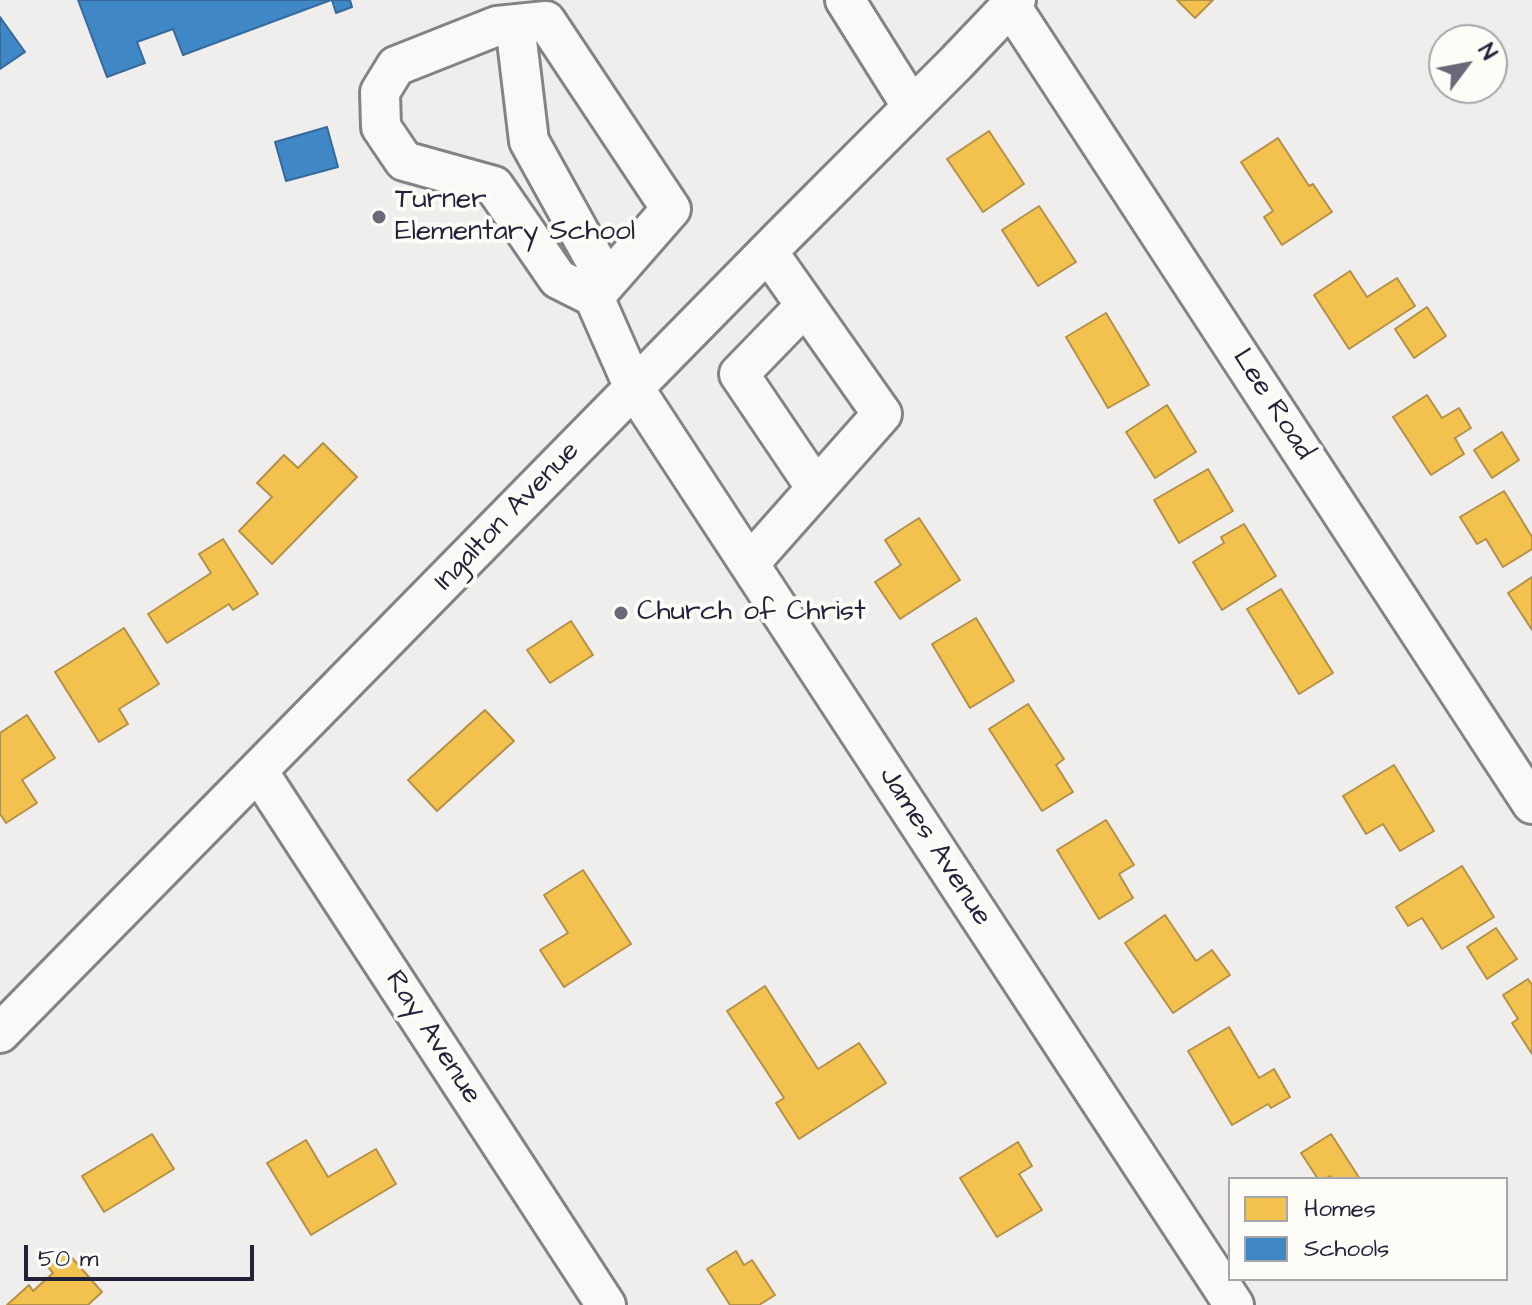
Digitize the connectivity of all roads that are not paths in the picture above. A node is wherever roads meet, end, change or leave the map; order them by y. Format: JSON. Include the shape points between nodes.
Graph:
{"nodes":[{"id":1,"x":845,"y":0,"type":"edge"},
{"id":2,"x":1014,"y":3,"type":"edge"},
{"id":3,"x":515,"y":24,"type":"junction"},
{"id":4,"x":912,"y":107,"type":"junction"},
{"id":5,"x":768,"y":252,"type":"junction"},
{"id":6,"x":601,"y":290,"type":"junction"},
{"id":7,"x":805,"y":306,"type":"junction"},
{"id":8,"x":634,"y":388,"type":"junction"},
{"id":9,"x":816,"y":488,"type":"junction"},
{"id":10,"x":749,"y":564,"type":"junction"},
{"id":11,"x":258,"y":771,"type":"junction"},
{"id":12,"x":1532,"y":804,"type":"edge"},
{"id":13,"x":0,"y":1033,"type":"edge"},
{"id":14,"x":606,"y":1305,"type":"edge"},
{"id":15,"x":1234,"y":1305,"type":"edge"}],
"edges":[{"from":1,"to":4,"type":"street"},
{"from":2,"to":4,"type":"street","name":"Ingalton Avenue"},
{"from":2,"to":12,"type":"street","name":"Lee Road"},
{"from":3,"to":6,"type":"street","name":"James Avenue","via":[[529,141]]},
{"from":3,"to":6,"type":"street","via":[[546,21],[671,209]]},
{"from":3,"to":6,"type":"street","via":[[497,26],[396,66],[380,92],[381,127],[404,161],[494,186],[558,279]]},
{"from":4,"to":5,"type":"street","name":"Ingalton Avenue"},
{"from":5,"to":7,"type":"street"},
{"from":5,"to":8,"type":"street","name":"Ingalton Avenue"},
{"from":6,"to":8,"type":"street","name":"James Avenue"},
{"from":7,"to":9,"type":"street","via":[[882,414]]},
{"from":7,"to":9,"type":"street","via":[[739,374]]},
{"from":8,"to":10,"type":"street","name":"James Avenue"},
{"from":8,"to":11,"type":"street","name":"Ingalton Avenue"},
{"from":9,"to":10,"type":"street"},
{"from":10,"to":15,"type":"street","name":"James Avenue"},
{"from":11,"to":13,"type":"street","name":"Ingalton Avenue"},
{"from":11,"to":14,"type":"street","name":"Ray Avenue"}]}
